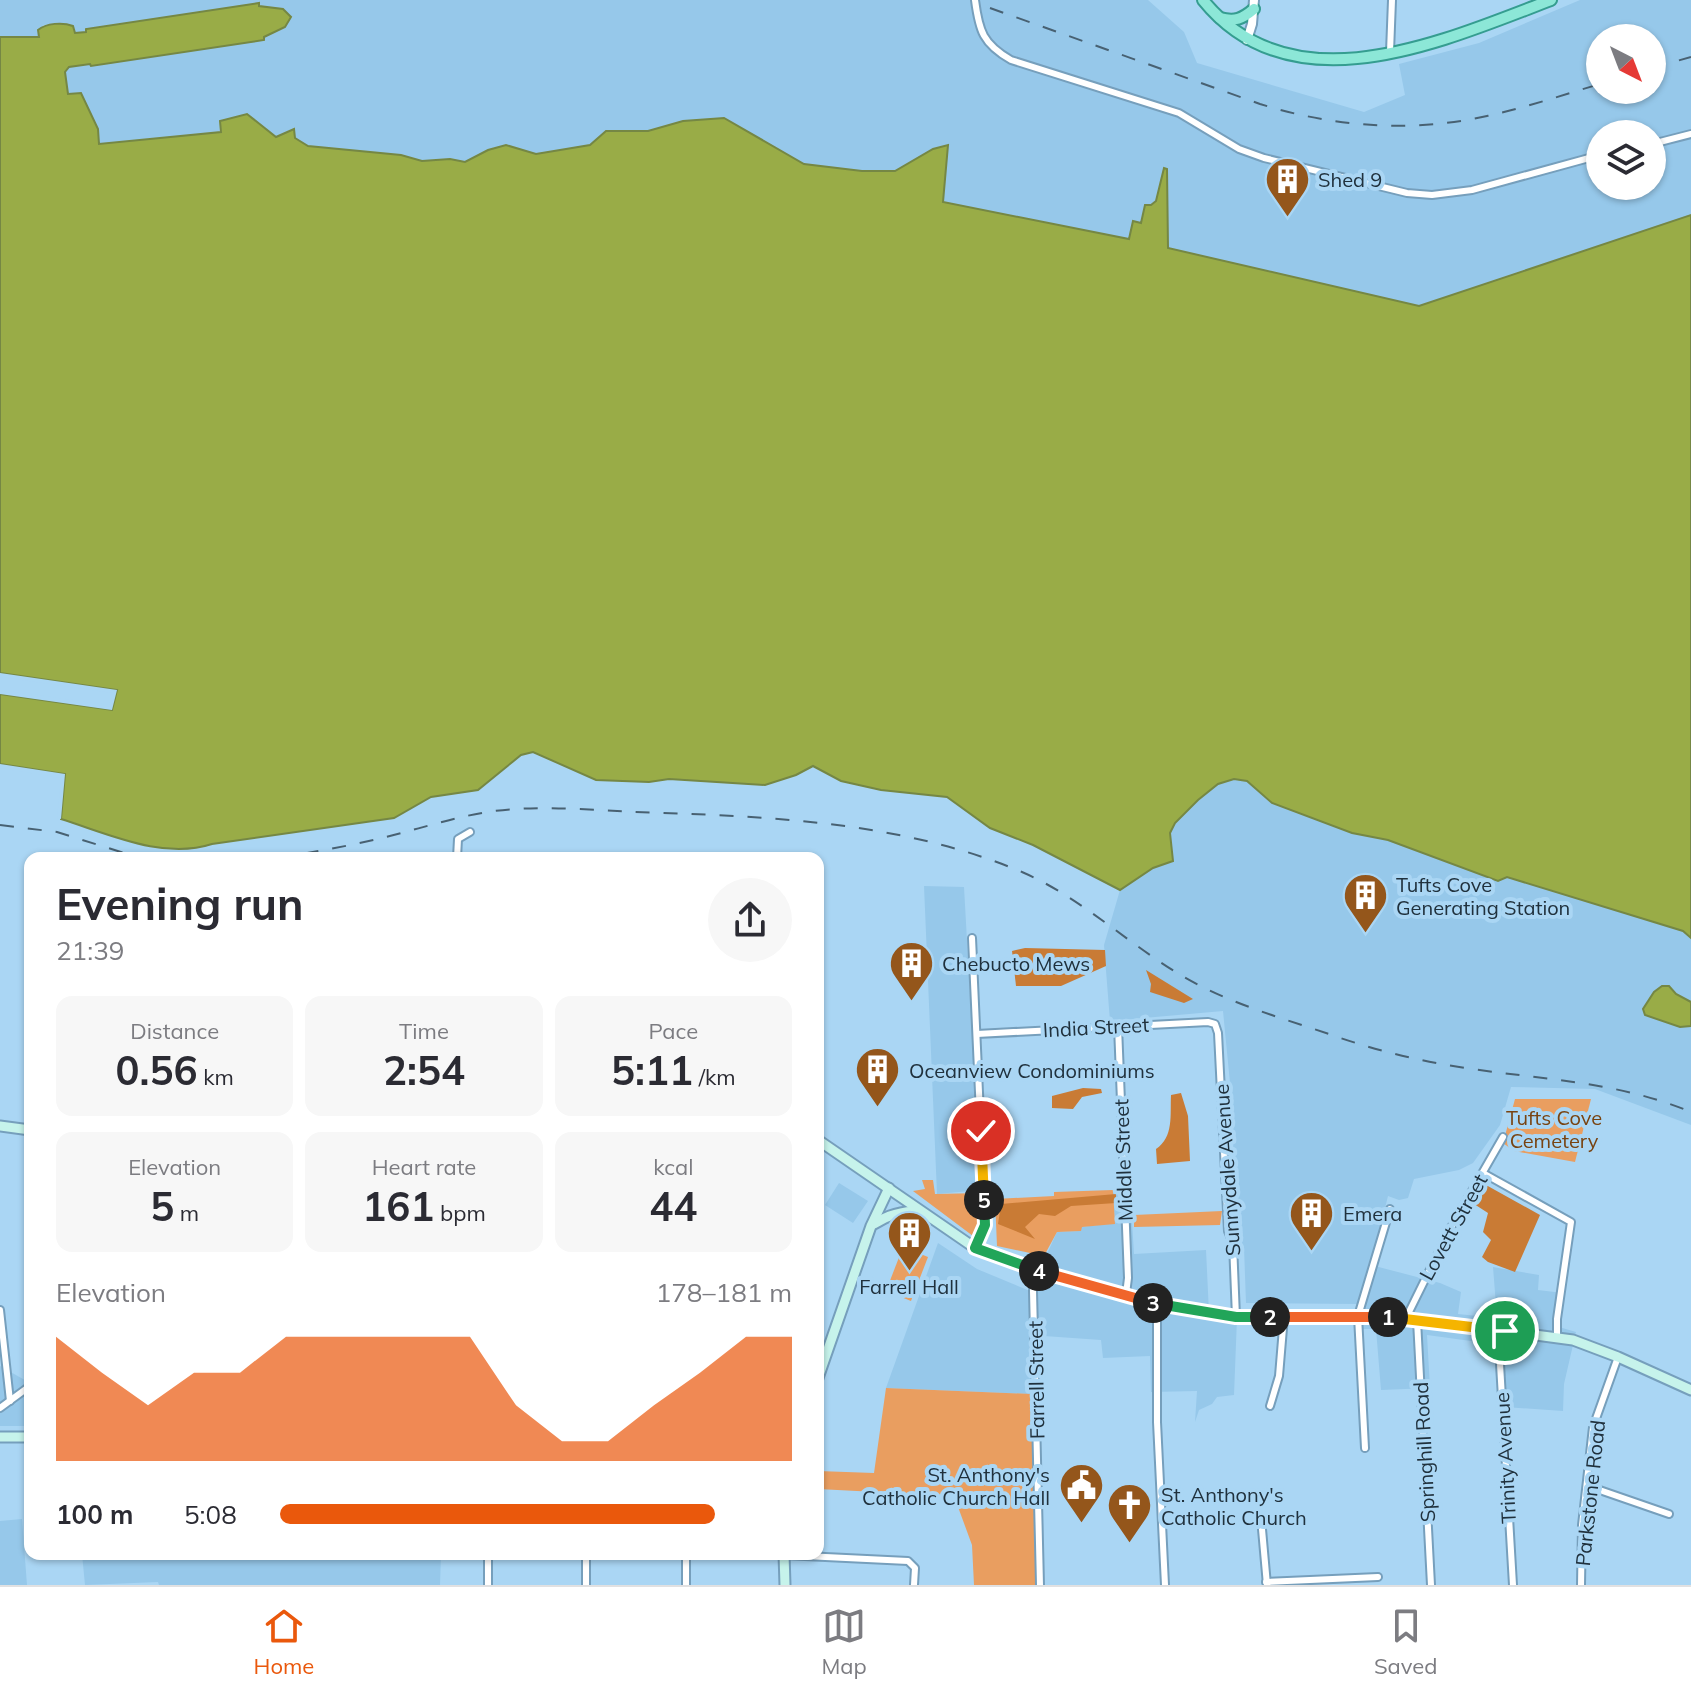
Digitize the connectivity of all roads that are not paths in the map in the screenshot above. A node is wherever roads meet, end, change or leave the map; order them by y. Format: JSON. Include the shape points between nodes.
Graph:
{"nodes":[{"id":1,"x":975,"y":0,"type":"edge"},
{"id":2,"x":1203,"y":0,"type":"edge"},
{"id":3,"x":1392,"y":0,"type":"edge"},
{"id":4,"x":1551,"y":0,"type":"edge"},
{"id":5,"x":1254,"y":4,"type":"edge"},
{"id":6,"x":1521,"y":5,"type":"edge"},
{"id":7,"x":1218,"y":17,"type":"junction"},
{"id":8,"x":1247,"y":40,"type":"junction"},
{"id":9,"x":1390,"y":52,"type":"junction"},
{"id":10,"x":1691,"y":134,"type":"edge"},
{"id":11,"x":1666,"y":140,"type":"edge"},
{"id":12,"x":1586,"y":159,"type":"edge"},
{"id":13,"x":470,"y":832,"type":"dead end"},
{"id":14,"x":457,"y":852,"type":"edge"},
{"id":15,"x":972,"y":938,"type":"dead end"},
{"id":16,"x":1215,"y":1024,"type":"joint"},
{"id":17,"x":1118,"y":1026,"type":"junction"},
{"id":18,"x":977,"y":1034,"type":"junction"},
{"id":19,"x":0,"y":1126,"type":"edge"},
{"id":20,"x":24,"y":1129,"type":"edge"},
{"id":21,"x":1503,"y":1137,"type":"dead end"},
{"id":22,"x":824,"y":1144,"type":"edge"},
{"id":23,"x":1483,"y":1173,"type":"junction"},
{"id":24,"x":889,"y":1188,"type":"junction"},
{"id":25,"x":1390,"y":1209,"type":"dead end"},
{"id":26,"x":920,"y":1211,"type":"junction"},
{"id":27,"x":871,"y":1226,"type":"junction"},
{"id":28,"x":975,"y":1248,"type":"junction"},
{"id":29,"x":1036,"y":1271,"type":"junction"},
{"id":30,"x":1126,"y":1294,"type":"junction"},
{"id":31,"x":1157,"y":1304,"type":"junction"},
{"id":32,"x":0,"y":1310,"type":"edge"},
{"id":33,"x":1284,"y":1316,"type":"junction"},
{"id":34,"x":1358,"y":1316,"type":"junction"},
{"id":35,"x":1236,"y":1317,"type":"junction"},
{"id":36,"x":1406,"y":1318,"type":"junction"},
{"id":37,"x":1417,"y":1320,"type":"junction"},
{"id":38,"x":1498,"y":1330,"type":"junction"},
{"id":39,"x":1557,"y":1338,"type":"junction"},
{"id":40,"x":1618,"y":1357,"type":"junction"},
{"id":41,"x":824,"y":1361,"type":"edge"},
{"id":42,"x":24,"y":1390,"type":"edge"},
{"id":43,"x":1691,"y":1390,"type":"edge"},
{"id":44,"x":10,"y":1401,"type":"junction"},
{"id":45,"x":1270,"y":1406,"type":"dead end"},
{"id":46,"x":0,"y":1408,"type":"edge"},
{"id":47,"x":0,"y":1437,"type":"edge"},
{"id":48,"x":24,"y":1437,"type":"edge"},
{"id":49,"x":1365,"y":1448,"type":"dead end"},
{"id":50,"x":1588,"y":1486,"type":"junction"},
{"id":51,"x":1669,"y":1514,"type":"dead end"},
{"id":52,"x":1261,"y":1518,"type":"dead end"},
{"id":53,"x":824,"y":1556,"type":"edge"},
{"id":54,"x":488,"y":1560,"type":"edge"},
{"id":55,"x":586,"y":1560,"type":"edge"},
{"id":56,"x":686,"y":1560,"type":"edge"},
{"id":57,"x":784,"y":1560,"type":"edge"},
{"id":58,"x":1378,"y":1577,"type":"dead end"},
{"id":59,"x":1266,"y":1584,"type":"edge"},
{"id":60,"x":488,"y":1585,"type":"edge"},
{"id":61,"x":586,"y":1585,"type":"edge"},
{"id":62,"x":686,"y":1585,"type":"edge"},
{"id":63,"x":785,"y":1585,"type":"edge"},
{"id":64,"x":914,"y":1585,"type":"edge"},
{"id":65,"x":1040,"y":1585,"type":"edge"},
{"id":66,"x":1165,"y":1585,"type":"edge"},
{"id":67,"x":1431,"y":1585,"type":"edge"},
{"id":68,"x":1513,"y":1585,"type":"edge"},
{"id":69,"x":1581,"y":1585,"type":"edge"}],
"edges":[{"from":1,"to":12,"type":"street","via":[[982,35],[1011,60],[1179,113],[1247,152],[1329,175],[1432,195],[1472,190]]},
{"from":2,"to":7,"type":"main road"},
{"from":3,"to":9,"type":"street"},
{"from":4,"to":6,"type":"main road"},
{"from":5,"to":7,"type":"main road","via":[[1242,19]]},
{"from":5,"to":8,"type":"street"},
{"from":6,"to":9,"type":"main road","via":[[1458,34]]},
{"from":7,"to":8,"type":"main road"},
{"from":8,"to":9,"type":"main road","via":[[1303,58],[1356,59]]},
{"from":10,"to":11,"type":"street"},
{"from":13,"to":14,"type":"street","via":[[458,839]]},
{"from":15,"to":18,"type":"street"},
{"from":16,"to":17,"type":"street","name":"India Street"},
{"from":16,"to":35,"type":"street","name":"Sunnydale Avenue"},
{"from":17,"to":18,"type":"street","name":"India Street"},
{"from":17,"to":30,"type":"street","name":"Middle Street"},
{"from":18,"to":28,"type":"street","via":[[985,1225]]},
{"from":19,"to":20,"type":"main road"},
{"from":21,"to":23,"type":"street","name":"Lovett Street"},
{"from":22,"to":24,"type":"main road"},
{"from":23,"to":36,"type":"street","name":"Lovett Street"},
{"from":23,"to":39,"type":"street","via":[[1571,1222]]},
{"from":24,"to":26,"type":"main road"},
{"from":24,"to":27,"type":"main road"},
{"from":25,"to":34,"type":"street"},
{"from":26,"to":27,"type":"main road","via":[[884,1217]]},
{"from":26,"to":28,"type":"main road"},
{"from":27,"to":41,"type":"main road"},
{"from":28,"to":29,"type":"main road"},
{"from":29,"to":30,"type":"main road"},
{"from":29,"to":65,"type":"street","name":"Farrell Street"},
{"from":30,"to":31,"type":"main road"},
{"from":31,"to":35,"type":"main road"},
{"from":31,"to":66,"type":"street"},
{"from":32,"to":44,"type":"street"},
{"from":33,"to":34,"type":"main road"},
{"from":33,"to":35,"type":"main road"},
{"from":33,"to":45,"type":"street","via":[[1279,1376]]},
{"from":34,"to":36,"type":"main road"},
{"from":34,"to":49,"type":"street"},
{"from":36,"to":37,"type":"main road"},
{"from":37,"to":38,"type":"main road"},
{"from":37,"to":67,"type":"street","name":"Springhill Road"},
{"from":38,"to":39,"type":"main road"},
{"from":38,"to":68,"type":"street","name":"Trinity Avenue"},
{"from":39,"to":40,"type":"main road"},
{"from":40,"to":43,"type":"main road"},
{"from":40,"to":50,"type":"street","name":"Parkstone Road","via":[[1593,1427]]},
{"from":42,"to":44,"type":"street"},
{"from":44,"to":46,"type":"street"},
{"from":47,"to":48,"type":"main road"},
{"from":50,"to":51,"type":"street"},
{"from":50,"to":69,"type":"street","name":"Parkstone Road"},
{"from":52,"to":59,"type":"street"},
{"from":53,"to":64,"type":"street","via":[[908,1561],[915,1568]]},
{"from":54,"to":60,"type":"street"},
{"from":55,"to":61,"type":"street"},
{"from":56,"to":62,"type":"street"},
{"from":57,"to":63,"type":"main road"},
{"from":58,"to":59,"type":"street"}]}
